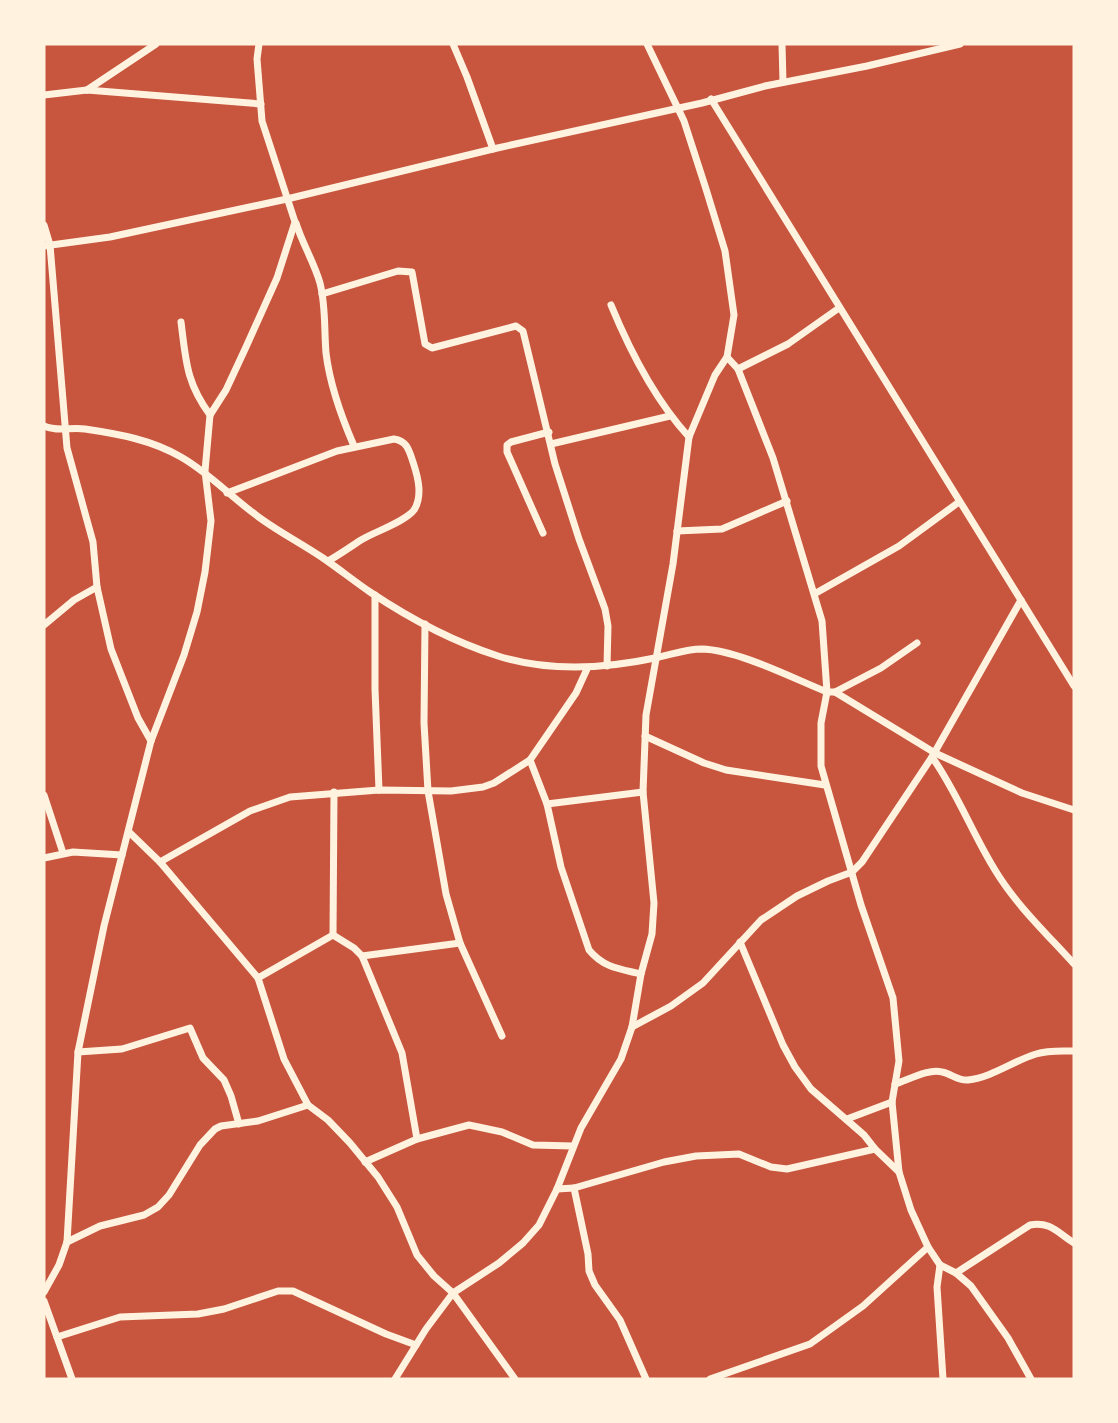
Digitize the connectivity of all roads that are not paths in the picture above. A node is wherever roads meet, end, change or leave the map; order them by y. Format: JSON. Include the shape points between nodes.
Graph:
{"nodes":[{"id":1,"x":156,"y":44,"type":"edge"},
{"id":2,"x":259,"y":44,"type":"edge"},
{"id":3,"x":453,"y":44,"type":"edge"},
{"id":4,"x":647,"y":44,"type":"edge"},
{"id":5,"x":782,"y":44,"type":"edge"},
{"id":6,"x":923,"y":44,"type":"edge"},
{"id":7,"x":960,"y":44,"type":"edge"},
{"id":8,"x":926,"y":53,"type":"junction"},
{"id":9,"x":783,"y":82,"type":"junction"},
{"id":10,"x":87,"y":90,"type":"junction"},
{"id":11,"x":44,"y":94,"type":"edge"},
{"id":12,"x":711,"y":99,"type":"junction"},
{"id":13,"x":261,"y":104,"type":"junction"},
{"id":14,"x":677,"y":109,"type":"junction"},
{"id":15,"x":493,"y":149,"type":"junction"},
{"id":16,"x":287,"y":199,"type":"junction"},
{"id":17,"x":295,"y":222,"type":"junction"},
{"id":18,"x":44,"y":225,"type":"edge"},
{"id":19,"x":47,"y":245,"type":"edge"},
{"id":20,"x":322,"y":294,"type":"junction"},
{"id":21,"x":611,"y":305,"type":"dead end"},
{"id":22,"x":839,"y":308,"type":"junction"},
{"id":23,"x":181,"y":322,"type":"dead end"},
{"id":24,"x":727,"y":357,"type":"junction"},
{"id":25,"x":738,"y":369,"type":"junction"},
{"id":26,"x":209,"y":415,"type":"junction"},
{"id":27,"x":670,"y":416,"type":"junction"},
{"id":28,"x":44,"y":426,"type":"edge"},
{"id":29,"x":64,"y":429,"type":"junction"},
{"id":30,"x":549,"y":432,"type":"junction"},
{"id":31,"x":690,"y":437,"type":"junction"},
{"id":32,"x":551,"y":444,"type":"junction"},
{"id":33,"x":354,"y":446,"type":"junction"},
{"id":34,"x":205,"y":471,"type":"junction"},
{"id":35,"x":227,"y":493,"type":"junction"},
{"id":36,"x":787,"y":501,"type":"junction"},
{"id":37,"x":959,"y":502,"type":"junction"},
{"id":38,"x":677,"y":531,"type":"junction"},
{"id":39,"x":543,"y":533,"type":"dead end"},
{"id":40,"x":328,"y":561,"type":"junction"},
{"id":41,"x":97,"y":587,"type":"junction"},
{"id":42,"x":816,"y":593,"type":"junction"},
{"id":43,"x":375,"y":595,"type":"junction"},
{"id":44,"x":1021,"y":600,"type":"junction"},
{"id":45,"x":425,"y":624,"type":"junction"},
{"id":46,"x":44,"y":625,"type":"edge"},
{"id":47,"x":916,"y":643,"type":"dead end"},
{"id":48,"x":657,"y":658,"type":"junction"},
{"id":49,"x":607,"y":666,"type":"junction"},
{"id":50,"x":587,"y":668,"type":"junction"},
{"id":51,"x":1074,"y":686,"type":"edge"},
{"id":52,"x":831,"y":692,"type":"junction"},
{"id":53,"x":645,"y":736,"type":"junction"},
{"id":54,"x":151,"y":741,"type":"junction"},
{"id":55,"x":934,"y":755,"type":"junction"},
{"id":56,"x":530,"y":760,"type":"junction"},
{"id":57,"x":825,"y":785,"type":"junction"},
{"id":58,"x":379,"y":790,"type":"junction"},
{"id":59,"x":428,"y":791,"type":"junction"},
{"id":60,"x":334,"y":792,"type":"junction"},
{"id":61,"x":643,"y":792,"type":"junction"},
{"id":62,"x":44,"y":796,"type":"edge"},
{"id":63,"x":548,"y":804,"type":"junction"},
{"id":64,"x":1074,"y":810,"type":"edge"},
{"id":65,"x":130,"y":832,"type":"junction"},
{"id":66,"x":63,"y":853,"type":"junction"},
{"id":67,"x":122,"y":855,"type":"junction"},
{"id":68,"x":44,"y":858,"type":"edge"},
{"id":69,"x":160,"y":862,"type":"junction"},
{"id":70,"x":852,"y":872,"type":"junction"},
{"id":71,"x":333,"y":935,"type":"junction"},
{"id":72,"x":740,"y":942,"type":"junction"},
{"id":73,"x":460,"y":943,"type":"junction"},
{"id":74,"x":362,"y":956,"type":"junction"},
{"id":75,"x":1074,"y":964,"type":"edge"},
{"id":76,"x":641,"y":974,"type":"junction"},
{"id":77,"x":258,"y":978,"type":"junction"},
{"id":78,"x":632,"y":1027,"type":"junction"},
{"id":79,"x":502,"y":1036,"type":"dead end"},
{"id":80,"x":1074,"y":1051,"type":"edge"},
{"id":81,"x":78,"y":1052,"type":"junction"},
{"id":82,"x":895,"y":1084,"type":"junction"},
{"id":83,"x":892,"y":1101,"type":"junction"},
{"id":84,"x":308,"y":1105,"type":"junction"},
{"id":85,"x":847,"y":1119,"type":"junction"},
{"id":86,"x":239,"y":1124,"type":"junction"},
{"id":87,"x":417,"y":1139,"type":"junction"},
{"id":88,"x":573,"y":1146,"type":"junction"},
{"id":89,"x":875,"y":1149,"type":"junction"},
{"id":90,"x":365,"y":1162,"type":"junction"},
{"id":91,"x":899,"y":1172,"type":"junction"},
{"id":92,"x":574,"y":1188,"type":"junction"},
{"id":93,"x":557,"y":1189,"type":"junction"},
{"id":94,"x":67,"y":1242,"type":"junction"},
{"id":95,"x":1074,"y":1243,"type":"edge"},
{"id":96,"x":928,"y":1247,"type":"junction"},
{"id":97,"x":940,"y":1265,"type":"junction"},
{"id":98,"x":956,"y":1273,"type":"junction"},
{"id":99,"x":44,"y":1292,"type":"edge"},
{"id":100,"x":453,"y":1293,"type":"junction"},
{"id":101,"x":44,"y":1301,"type":"edge"},
{"id":102,"x":57,"y":1337,"type":"junction"},
{"id":103,"x":416,"y":1345,"type":"junction"},
{"id":104,"x":72,"y":1379,"type":"edge"},
{"id":105,"x":395,"y":1379,"type":"edge"},
{"id":106,"x":515,"y":1379,"type":"edge"},
{"id":107,"x":646,"y":1379,"type":"edge"},
{"id":108,"x":710,"y":1379,"type":"edge"},
{"id":109,"x":943,"y":1379,"type":"edge"},
{"id":110,"x":1031,"y":1379,"type":"edge"}],
"edges":[{"from":1,"to":10,"type":"street"},
{"from":2,"to":13,"type":"street"},
{"from":3,"to":15,"type":"street"},
{"from":4,"to":14,"type":"street"},
{"from":5,"to":9,"type":"street"},
{"from":6,"to":8,"type":"street"},
{"from":7,"to":8,"type":"street"},
{"from":8,"to":9,"type":"street"},
{"from":9,"to":12,"type":"street"},
{"from":10,"to":11,"type":"street"},
{"from":10,"to":13,"type":"street"},
{"from":12,"to":14,"type":"street"},
{"from":12,"to":22,"type":"street"},
{"from":13,"to":16,"type":"street","via":[[262,121]]},
{"from":14,"to":15,"type":"street"},
{"from":14,"to":24,"type":"street","via":[[725,251],[734,315]]},
{"from":15,"to":16,"type":"street"},
{"from":16,"to":17,"type":"street"},
{"from":16,"to":19,"type":"street","via":[[110,237]]},
{"from":17,"to":20,"type":"street"},
{"from":17,"to":26,"type":"street","via":[[277,278],[226,390]]},
{"from":18,"to":19,"type":"street"},
{"from":19,"to":29,"type":"street"},
{"from":20,"to":30,"type":"street","via":[[398,271],[412,272],[428,347],[520,327]]},
{"from":20,"to":33,"type":"street","via":[[330,373]]},
{"from":21,"to":27,"type":"street"},
{"from":22,"to":25,"type":"street","via":[[788,344]]},
{"from":22,"to":37,"type":"street"},
{"from":23,"to":26,"type":"street","via":[[188,378]]},
{"from":24,"to":25,"type":"street"},
{"from":24,"to":31,"type":"street"},
{"from":25,"to":36,"type":"street"},
{"from":26,"to":34,"type":"street"},
{"from":27,"to":31,"type":"street"},
{"from":27,"to":32,"type":"street"},
{"from":28,"to":29,"type":"street"},
{"from":29,"to":34,"type":"street","via":[[148,441]]},
{"from":29,"to":41,"type":"street","via":[[93,542]]},
{"from":30,"to":32,"type":"street"},
{"from":30,"to":39,"type":"street","via":[[507,445]]},
{"from":31,"to":38,"type":"street"},
{"from":32,"to":49,"type":"street","via":[[605,609]]},
{"from":33,"to":35,"type":"street"},
{"from":33,"to":40,"type":"street","via":[[401,440],[418,474],[417,501],[412,513]]},
{"from":34,"to":35,"type":"street"},
{"from":34,"to":54,"type":"street","via":[[211,521],[205,572],[187,644]]},
{"from":35,"to":40,"type":"street"},
{"from":36,"to":38,"type":"street","via":[[722,529]]},
{"from":36,"to":42,"type":"street"},
{"from":37,"to":42,"type":"street","via":[[899,546]]},
{"from":37,"to":44,"type":"street"},
{"from":38,"to":48,"type":"street"},
{"from":40,"to":43,"type":"street"},
{"from":41,"to":46,"type":"street"},
{"from":41,"to":54,"type":"street","via":[[111,649]]},
{"from":42,"to":52,"type":"street"},
{"from":43,"to":45,"type":"street"},
{"from":43,"to":58,"type":"street"},
{"from":44,"to":51,"type":"street"},
{"from":44,"to":55,"type":"street"},
{"from":45,"to":50,"type":"street","via":[[505,658]]},
{"from":45,"to":59,"type":"street"},
{"from":47,"to":52,"type":"street","via":[[881,668]]},
{"from":48,"to":49,"type":"street"},
{"from":48,"to":52,"type":"street","via":[[692,650],[725,652]]},
{"from":48,"to":53,"type":"street"},
{"from":49,"to":50,"type":"street"},
{"from":50,"to":56,"type":"street","via":[[576,693]]},
{"from":52,"to":55,"type":"street"},
{"from":52,"to":57,"type":"street","via":[[821,723]]},
{"from":53,"to":57,"type":"street","via":[[726,770]]},
{"from":53,"to":61,"type":"street"},
{"from":54,"to":65,"type":"street"},
{"from":55,"to":64,"type":"street"},
{"from":55,"to":70,"type":"street"},
{"from":55,"to":75,"type":"street","via":[[997,873]]},
{"from":56,"to":59,"type":"street","via":[[483,787]]},
{"from":56,"to":63,"type":"street"},
{"from":57,"to":70,"type":"street"},
{"from":58,"to":59,"type":"street"},
{"from":58,"to":60,"type":"street"},
{"from":59,"to":73,"type":"street","via":[[446,894]]},
{"from":60,"to":69,"type":"street","via":[[264,805]]},
{"from":60,"to":71,"type":"street"},
{"from":61,"to":63,"type":"street"},
{"from":61,"to":76,"type":"street","via":[[654,903],[652,934]]},
{"from":62,"to":66,"type":"street"},
{"from":63,"to":76,"type":"street","via":[[561,867],[589,950],[609,967]]},
{"from":65,"to":67,"type":"street"},
{"from":65,"to":69,"type":"street"},
{"from":66,"to":67,"type":"street"},
{"from":66,"to":68,"type":"street"},
{"from":67,"to":81,"type":"street"},
{"from":69,"to":77,"type":"street"},
{"from":70,"to":72,"type":"street","via":[[797,896],[761,920]]},
{"from":70,"to":82,"type":"street","via":[[893,998],[899,1061]]},
{"from":71,"to":74,"type":"street"},
{"from":71,"to":77,"type":"street"},
{"from":72,"to":78,"type":"street","via":[[703,983]]},
{"from":72,"to":85,"type":"street","via":[[795,1067],[811,1089]]},
{"from":73,"to":74,"type":"street"},
{"from":73,"to":79,"type":"street"},
{"from":74,"to":87,"type":"street","via":[[402,1053]]},
{"from":76,"to":78,"type":"street"},
{"from":77,"to":84,"type":"street","via":[[284,1059]]},
{"from":78,"to":88,"type":"street","via":[[621,1059]]},
{"from":80,"to":82,"type":"street","via":[[1035,1054],[968,1080],[941,1071]]},
{"from":81,"to":86,"type":"street","via":[[122,1049],[190,1028],[203,1058],[224,1080]]},
{"from":81,"to":94,"type":"street"},
{"from":82,"to":83,"type":"street"},
{"from":83,"to":85,"type":"street"},
{"from":83,"to":91,"type":"street"},
{"from":84,"to":86,"type":"street"},
{"from":84,"to":90,"type":"street","via":[[328,1120]]},
{"from":85,"to":89,"type":"street"},
{"from":86,"to":94,"type":"street","via":[[221,1126],[207,1136],[158,1207]]},
{"from":87,"to":88,"type":"street","via":[[469,1125],[533,1145]]},
{"from":87,"to":90,"type":"street"},
{"from":88,"to":93,"type":"street"},
{"from":89,"to":91,"type":"street"},
{"from":89,"to":92,"type":"street","via":[[787,1169],[739,1154],[696,1156]]},
{"from":90,"to":100,"type":"street","via":[[389,1192],[417,1255]]},
{"from":91,"to":96,"type":"street"},
{"from":92,"to":93,"type":"street"},
{"from":92,"to":107,"type":"street","via":[[589,1271],[620,1320]]},
{"from":93,"to":100,"type":"street","via":[[539,1225],[523,1243]]},
{"from":94,"to":99,"type":"street"},
{"from":95,"to":98,"type":"street","via":[[1048,1225],[1030,1224]]},
{"from":96,"to":97,"type":"street"},
{"from":96,"to":108,"type":"street","via":[[856,1312],[810,1344]]},
{"from":97,"to":98,"type":"street"},
{"from":97,"to":109,"type":"street","via":[[937,1287]]},
{"from":98,"to":110,"type":"street","via":[[985,1304]]},
{"from":100,"to":103,"type":"street"},
{"from":100,"to":106,"type":"street"},
{"from":101,"to":102,"type":"street"},
{"from":102,"to":103,"type":"street","via":[[120,1317],[198,1314],[278,1291],[293,1291]]},
{"from":102,"to":104,"type":"street"},
{"from":103,"to":105,"type":"street"}]}
